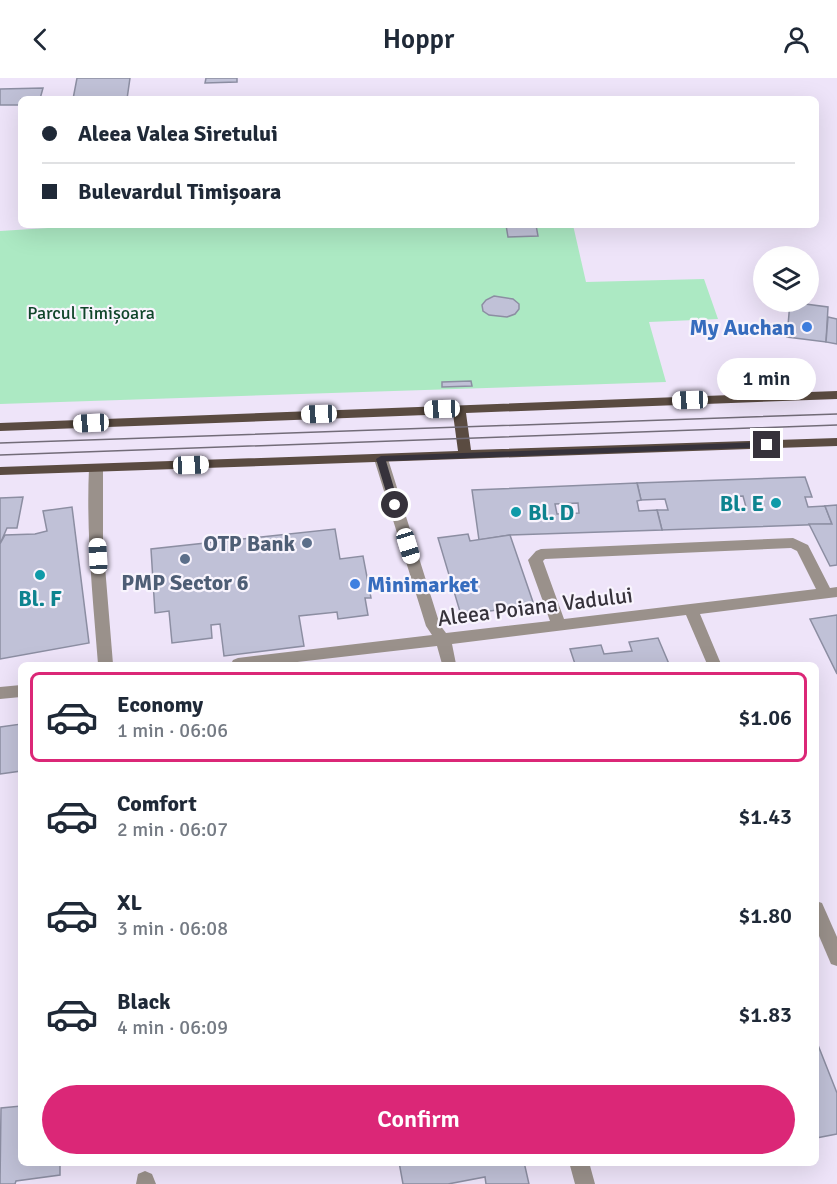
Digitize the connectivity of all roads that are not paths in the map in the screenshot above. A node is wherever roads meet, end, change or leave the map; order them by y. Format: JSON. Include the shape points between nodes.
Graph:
{"nodes":[{"id":1,"x":837,"y":395,"type":"edge"},
{"id":2,"x":459,"y":408,"type":"junction"},
{"id":3,"x":0,"y":427,"type":"edge"},
{"id":4,"x":837,"y":442,"type":"edge"},
{"id":5,"x":465,"y":456,"type":"junction"},
{"id":6,"x":381,"y":459,"type":"junction"},
{"id":7,"x":96,"y":468,"type":"junction"},
{"id":8,"x":0,"y":471,"type":"edge"},
{"id":9,"x":831,"y":593,"type":"edge"},
{"id":10,"x":691,"y":609,"type":"junction"},
{"id":11,"x":559,"y":626,"type":"junction"},
{"id":12,"x":443,"y":640,"type":"junction"},
{"id":13,"x":106,"y":662,"type":"edge"},
{"id":14,"x":255,"y":662,"type":"edge"},
{"id":15,"x":448,"y":662,"type":"edge"},
{"id":16,"x":713,"y":662,"type":"edge"},
{"id":17,"x":18,"y":691,"type":"edge"},
{"id":18,"x":0,"y":693,"type":"edge"},
{"id":19,"x":819,"y":915,"type":"edge"},
{"id":20,"x":837,"y":958,"type":"edge"},
{"id":21,"x":580,"y":1166,"type":"edge"},
{"id":22,"x":585,"y":1184,"type":"edge"}],
"edges":[{"from":1,"to":2,"type":"main road"},
{"from":2,"to":3,"type":"main road"},
{"from":2,"to":5,"type":"main road"},
{"from":4,"to":5,"type":"main road"},
{"from":5,"to":6,"type":"main road"},
{"from":6,"to":7,"type":"main road"},
{"from":6,"to":12,"type":"street","via":[[433,626]]},
{"from":7,"to":8,"type":"main road"},
{"from":7,"to":13,"type":"street","via":[[94,492]]},
{"from":9,"to":10,"type":"street","name":"Aleea Poiana Vadului"},
{"from":9,"to":11,"type":"street","via":[[803,548],[793,543],[540,554],[536,560]]},
{"from":10,"to":11,"type":"street","name":"Aleea Poiana Vadului"},
{"from":10,"to":16,"type":"street"},
{"from":11,"to":12,"type":"street","name":"Aleea Poiana Vadului"},
{"from":12,"to":14,"type":"street","name":"Aleea Poiana Vadului"},
{"from":12,"to":15,"type":"street"},
{"from":17,"to":18,"type":"street"},
{"from":19,"to":20,"type":"street"},
{"from":21,"to":22,"type":"street"}]}
